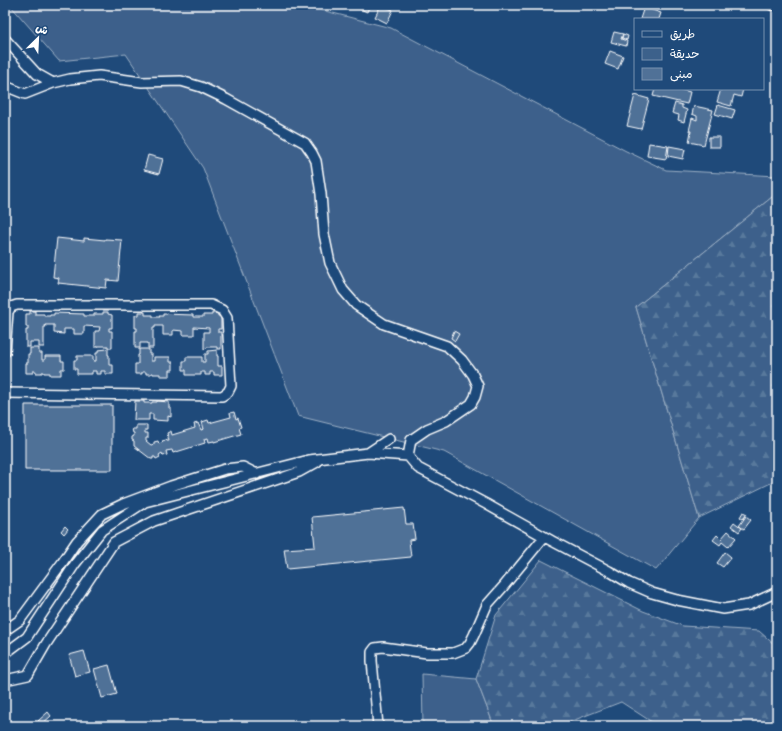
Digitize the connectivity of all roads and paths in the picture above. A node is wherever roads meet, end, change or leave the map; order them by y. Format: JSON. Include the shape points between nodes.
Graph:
{"nodes":[{"id":1,"x":772,"y":5,"type":"edge"},
{"id":2,"x":777,"y":6,"type":"edge"},
{"id":3,"x":5,"y":39,"type":"edge"},
{"id":4,"x":53,"y":83,"type":"junction"},
{"id":5,"x":5,"y":86,"type":"edge"},
{"id":6,"x":5,"y":352,"type":"edge"},
{"id":7,"x":5,"y":393,"type":"edge"},
{"id":8,"x":389,"y":439,"type":"dead end"},
{"id":9,"x":368,"y":453,"type":"junction"},
{"id":10,"x":408,"y":456,"type":"junction"},
{"id":11,"x":324,"y":459,"type":"junction"},
{"id":12,"x":257,"y":474,"type":"junction"},
{"id":13,"x":544,"y":537,"type":"junction"},
{"id":14,"x":777,"y":592,"type":"edge"},
{"id":15,"x":5,"y":630,"type":"edge"},
{"id":16,"x":5,"y":652,"type":"edge"},
{"id":17,"x":5,"y":680,"type":"edge"},
{"id":18,"x":378,"y":726,"type":"edge"}],
"edges":[{"from":1,"to":2,"type":"street"},
{"from":3,"to":4,"type":"street","via":[[37,74]]},
{"from":4,"to":5,"type":"street","via":[[25,94]]},
{"from":4,"to":10,"type":"street","via":[[99,76],[142,82],[181,81],[226,99],[305,143],[316,161],[324,234],[330,263],[343,290],[356,305],[384,324],[447,346],[462,360],[478,386],[471,404],[411,440]]},
{"from":6,"to":7,"type":"street","via":[[8,312],[11,307],[18,305],[212,305],[222,310],[227,318],[231,386],[222,396]]},
{"from":8,"to":9,"type":"street"},
{"from":9,"to":10,"type":"street"},
{"from":9,"to":11,"type":"street"},
{"from":10,"to":13,"type":"street","via":[[418,468]]},
{"from":11,"to":12,"type":"street","via":[[309,460]]},
{"from":11,"to":17,"type":"street","via":[[299,472],[154,521],[114,542],[28,675]]},
{"from":12,"to":15,"type":"street","via":[[243,467],[225,469],[171,486],[102,514],[77,541],[20,620]]},
{"from":12,"to":16,"type":"street","via":[[145,502],[102,530],[75,564],[27,637]]},
{"from":13,"to":14,"type":"street","via":[[629,583],[678,600],[723,609],[749,605]]},
{"from":13,"to":18,"type":"street","via":[[487,605],[466,648],[453,653],[427,653],[375,648],[372,652],[372,661]]}]}
